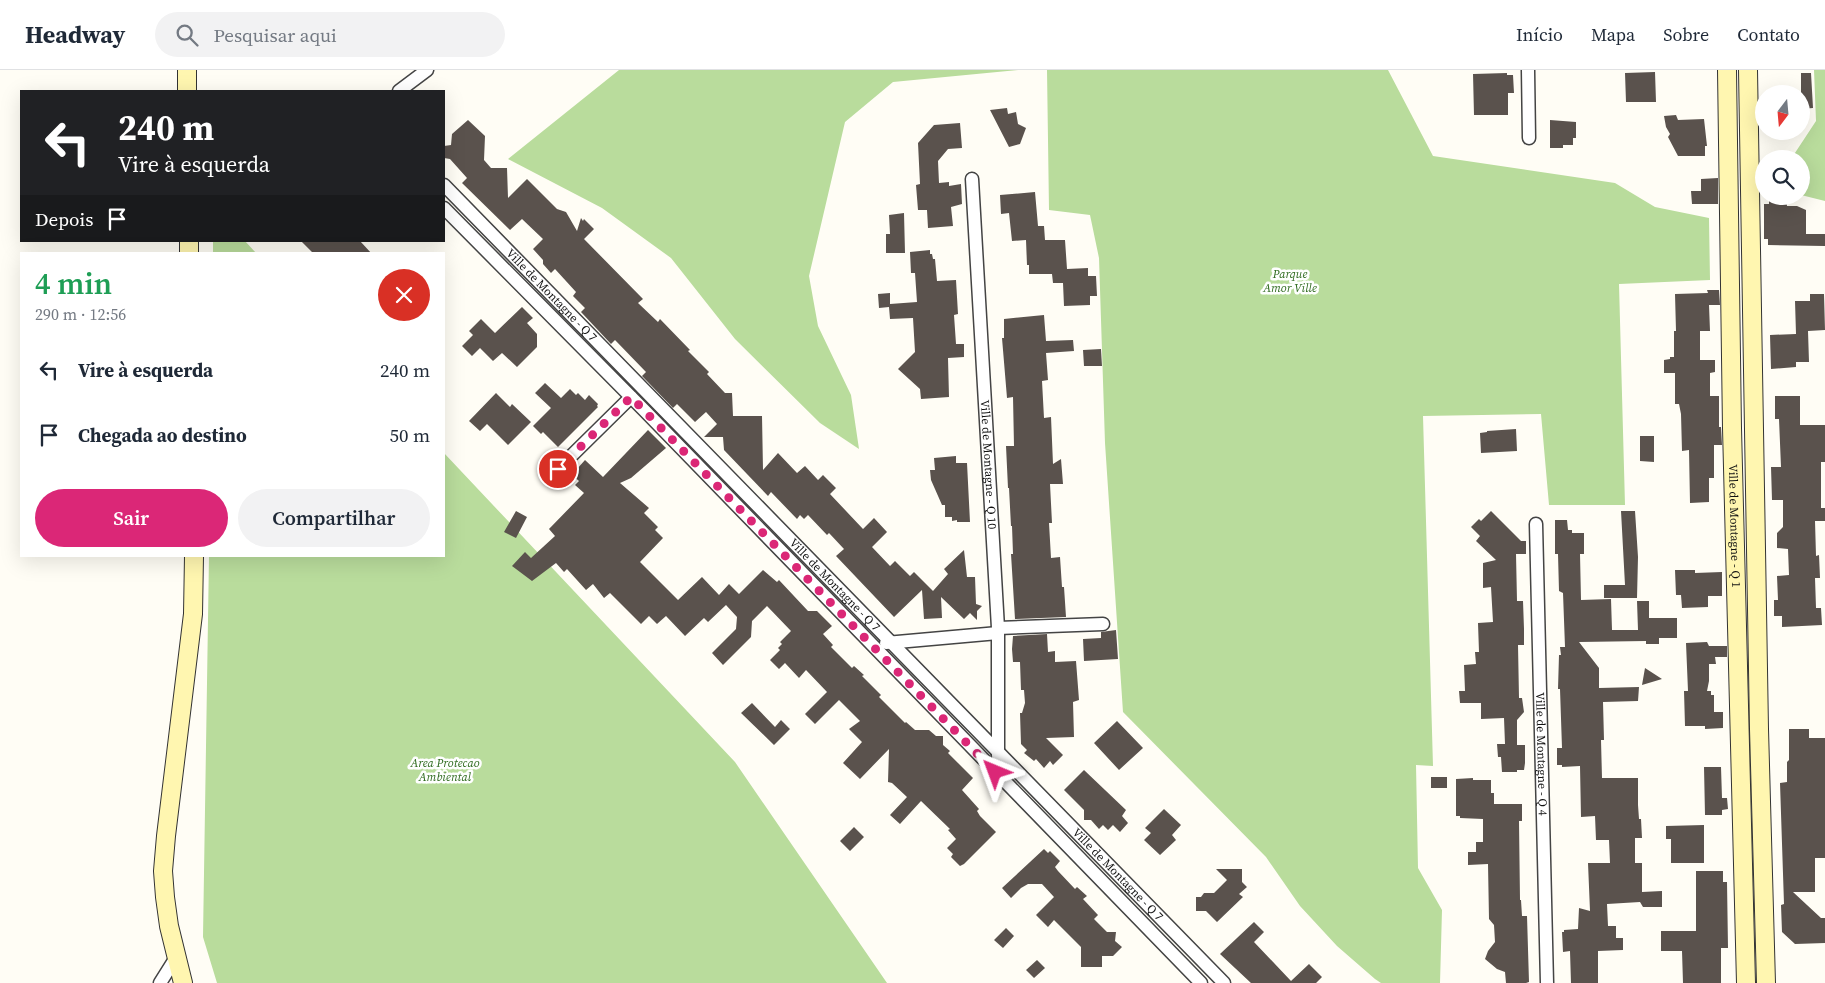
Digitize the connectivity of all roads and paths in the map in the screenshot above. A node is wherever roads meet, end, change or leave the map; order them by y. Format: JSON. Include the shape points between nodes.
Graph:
{"nodes":[{"id":1,"x":187,"y":70,"type":"edge"},
{"id":2,"x":427,"y":70,"type":"edge"},
{"id":3,"x":1528,"y":70,"type":"edge"},
{"id":4,"x":1727,"y":70,"type":"edge"},
{"id":5,"x":1748,"y":70,"type":"edge"},
{"id":6,"x":187,"y":90,"type":"edge"},
{"id":7,"x":400,"y":90,"type":"edge"},
{"id":8,"x":1529,"y":138,"type":"dead end"},
{"id":9,"x":972,"y":179,"type":"dead end"},
{"id":10,"x":445,"y":186,"type":"edge"},
{"id":11,"x":445,"y":209,"type":"edge"},
{"id":12,"x":631,"y":397,"type":"junction"},
{"id":13,"x":654,"y":401,"type":"junction"},
{"id":14,"x":645,"y":412,"type":"junction"},
{"id":15,"x":1732,"y":428,"type":"junction"},
{"id":16,"x":1754,"y":429,"type":"junction"},
{"id":17,"x":558,"y":469,"type":"dead end"},
{"id":18,"x":1536,"y":524,"type":"dead end"},
{"id":19,"x":194,"y":557,"type":"edge"},
{"id":20,"x":1103,"y":624,"type":"dead end"},
{"id":21,"x":998,"y":630,"type":"junction"},
{"id":22,"x":891,"y":642,"type":"junction"},
{"id":23,"x":873,"y":646,"type":"junction"},
{"id":24,"x":998,"y":752,"type":"junction"},
{"id":25,"x":995,"y":772,"type":"junction"},
{"id":26,"x":1762,"y":814,"type":"junction"},
{"id":27,"x":1741,"y":815,"type":"junction"},
{"id":28,"x":177,"y":956,"type":"junction"},
{"id":29,"x":160,"y":983,"type":"edge"},
{"id":30,"x":183,"y":983,"type":"edge"},
{"id":31,"x":1201,"y":983,"type":"edge"},
{"id":32,"x":1224,"y":983,"type":"edge"},
{"id":33,"x":1547,"y":983,"type":"edge"},
{"id":34,"x":1746,"y":983,"type":"edge"},
{"id":35,"x":1766,"y":983,"type":"edge"}],
"edges":[{"from":1,"to":6,"type":"street"},
{"from":2,"to":7,"type":"street"},
{"from":3,"to":8,"type":"street"},
{"from":4,"to":15,"type":"street","name":"Ville de Montagne - Q 1"},
{"from":5,"to":16,"type":"street","name":"Ville de Montagne - Q 1"},
{"from":9,"to":21,"type":"street","name":"Ville de Montagne - Q 10"},
{"from":10,"to":13,"type":"street","name":"Ville de Montagne - Q 7"},
{"from":11,"to":12,"type":"street","name":"Ville de Montagne - Q 7"},
{"from":12,"to":14,"type":"street","name":"Ville de Montagne - Q 7"},
{"from":12,"to":17,"type":"street"},
{"from":13,"to":14,"type":"street"},
{"from":13,"to":22,"type":"street","name":"Ville de Montagne - Q 7"},
{"from":14,"to":23,"type":"street","name":"Ville de Montagne - Q 7"},
{"from":15,"to":16,"type":"street"},
{"from":15,"to":27,"type":"street","name":"Ville de Montagne - Q 1"},
{"from":16,"to":26,"type":"street","name":"Ville de Montagne - Q 1"},
{"from":18,"to":33,"type":"street","name":"Ville de Montagne - Q 4"},
{"from":19,"to":28,"type":"street","via":[[193,614],[163,871],[169,926]]},
{"from":20,"to":21,"type":"street"},
{"from":21,"to":22,"type":"street"},
{"from":21,"to":24,"type":"street","name":"Ville de Montagne - Q 10"},
{"from":22,"to":23,"type":"street"},
{"from":22,"to":24,"type":"street","name":"Ville de Montagne - Q 7"},
{"from":23,"to":25,"type":"street","name":"Ville de Montagne - Q 7"},
{"from":24,"to":25,"type":"street","name":"Ville de Montagne - Q 10"},
{"from":24,"to":32,"type":"street","name":"Ville de Montagne - Q 7"},
{"from":25,"to":31,"type":"street","name":"Ville de Montagne - Q 7"},
{"from":26,"to":27,"type":"street"},
{"from":26,"to":35,"type":"street","name":"Ville de Montagne - Q 1"},
{"from":27,"to":34,"type":"street","name":"Ville de Montagne - Q 1"},
{"from":28,"to":29,"type":"street"},
{"from":28,"to":30,"type":"street"}]}
